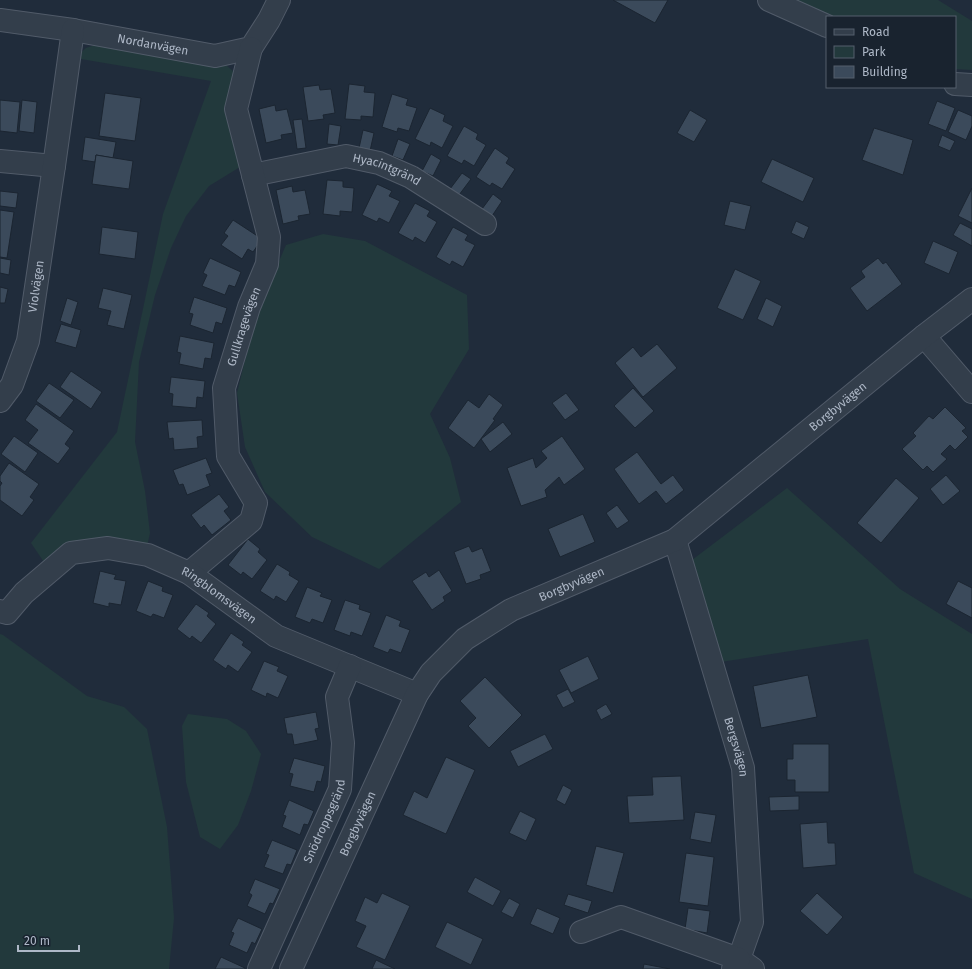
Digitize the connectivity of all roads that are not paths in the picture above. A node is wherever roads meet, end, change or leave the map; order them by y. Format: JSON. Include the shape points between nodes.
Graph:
{"nodes":[{"id":1,"x":279,"y":0,"type":"edge"},
{"id":2,"x":769,"y":0,"type":"edge"},
{"id":3,"x":0,"y":20,"type":"edge"},
{"id":4,"x":826,"y":26,"type":"edge"},
{"id":5,"x":73,"y":30,"type":"junction"},
{"id":6,"x":251,"y":48,"type":"junction"},
{"id":7,"x":956,"y":84,"type":"edge"},
{"id":8,"x":972,"y":85,"type":"edge"},
{"id":9,"x":0,"y":161,"type":"edge"},
{"id":10,"x":54,"y":166,"type":"junction"},
{"id":11,"x":253,"y":175,"type":"junction"},
{"id":12,"x":485,"y":224,"type":"dead end"},
{"id":13,"x":972,"y":299,"type":"edge"},
{"id":14,"x":924,"y":336,"type":"junction"},
{"id":15,"x":972,"y":392,"type":"edge"},
{"id":16,"x":0,"y":401,"type":"edge"},
{"id":17,"x":675,"y":540,"type":"junction"},
{"id":18,"x":189,"y":573,"type":"junction"},
{"id":19,"x":0,"y":611,"type":"edge"},
{"id":20,"x":350,"y":666,"type":"junction"},
{"id":21,"x":417,"y":694,"type":"junction"},
{"id":22,"x":581,"y":932,"type":"dead end"},
{"id":23,"x":742,"y":966,"type":"edge"},
{"id":24,"x":259,"y":969,"type":"edge"},
{"id":25,"x":291,"y":969,"type":"edge"}],
"edges":[{"from":1,"to":6,"type":"street"},
{"from":2,"to":4,"type":"street"},
{"from":3,"to":5,"type":"street","name":"Nordanvägen"},
{"from":5,"to":6,"type":"street","name":"Nordanvägen","via":[[216,56]]},
{"from":5,"to":10,"type":"street","name":"Violvägen"},
{"from":6,"to":11,"type":"street","name":"Gullkragevägen","via":[[236,109]]},
{"from":7,"to":8,"type":"street"},
{"from":9,"to":10,"type":"street"},
{"from":10,"to":16,"type":"street","name":"Violvägen","via":[[28,341],[12,385]]},
{"from":11,"to":12,"type":"street","name":"Hyacintgränd","via":[[346,156],[379,163],[411,178]]},
{"from":11,"to":18,"type":"street","name":"Gullkragevägen","via":[[270,237],[267,264],[249,307],[224,388],[228,456],[256,503],[251,521]]},
{"from":13,"to":14,"type":"street","name":"Borgbyvägen"},
{"from":14,"to":15,"type":"street"},
{"from":14,"to":17,"type":"street","name":"Borgbyvägen"},
{"from":17,"to":21,"type":"street","name":"Borgbyvägen","via":[[511,610],[465,639],[431,673]]},
{"from":17,"to":23,"type":"street","name":"Bergsvägen","via":[[744,768],[752,922]]},
{"from":18,"to":19,"type":"street","name":"Ringblomsvägen","via":[[148,555],[108,548],[71,553],[24,593],[8,613]]},
{"from":18,"to":20,"type":"street","name":"Ringblomsvägen","via":[[276,636]]},
{"from":20,"to":21,"type":"street","name":"Ringblomsvägen"},
{"from":20,"to":24,"type":"street","name":"Snödroppsgränd","via":[[337,697],[343,743],[340,789]]},
{"from":21,"to":25,"type":"street","name":"Borgbyvägen"},
{"from":22,"to":23,"type":"street","via":[[621,917]]}]}
